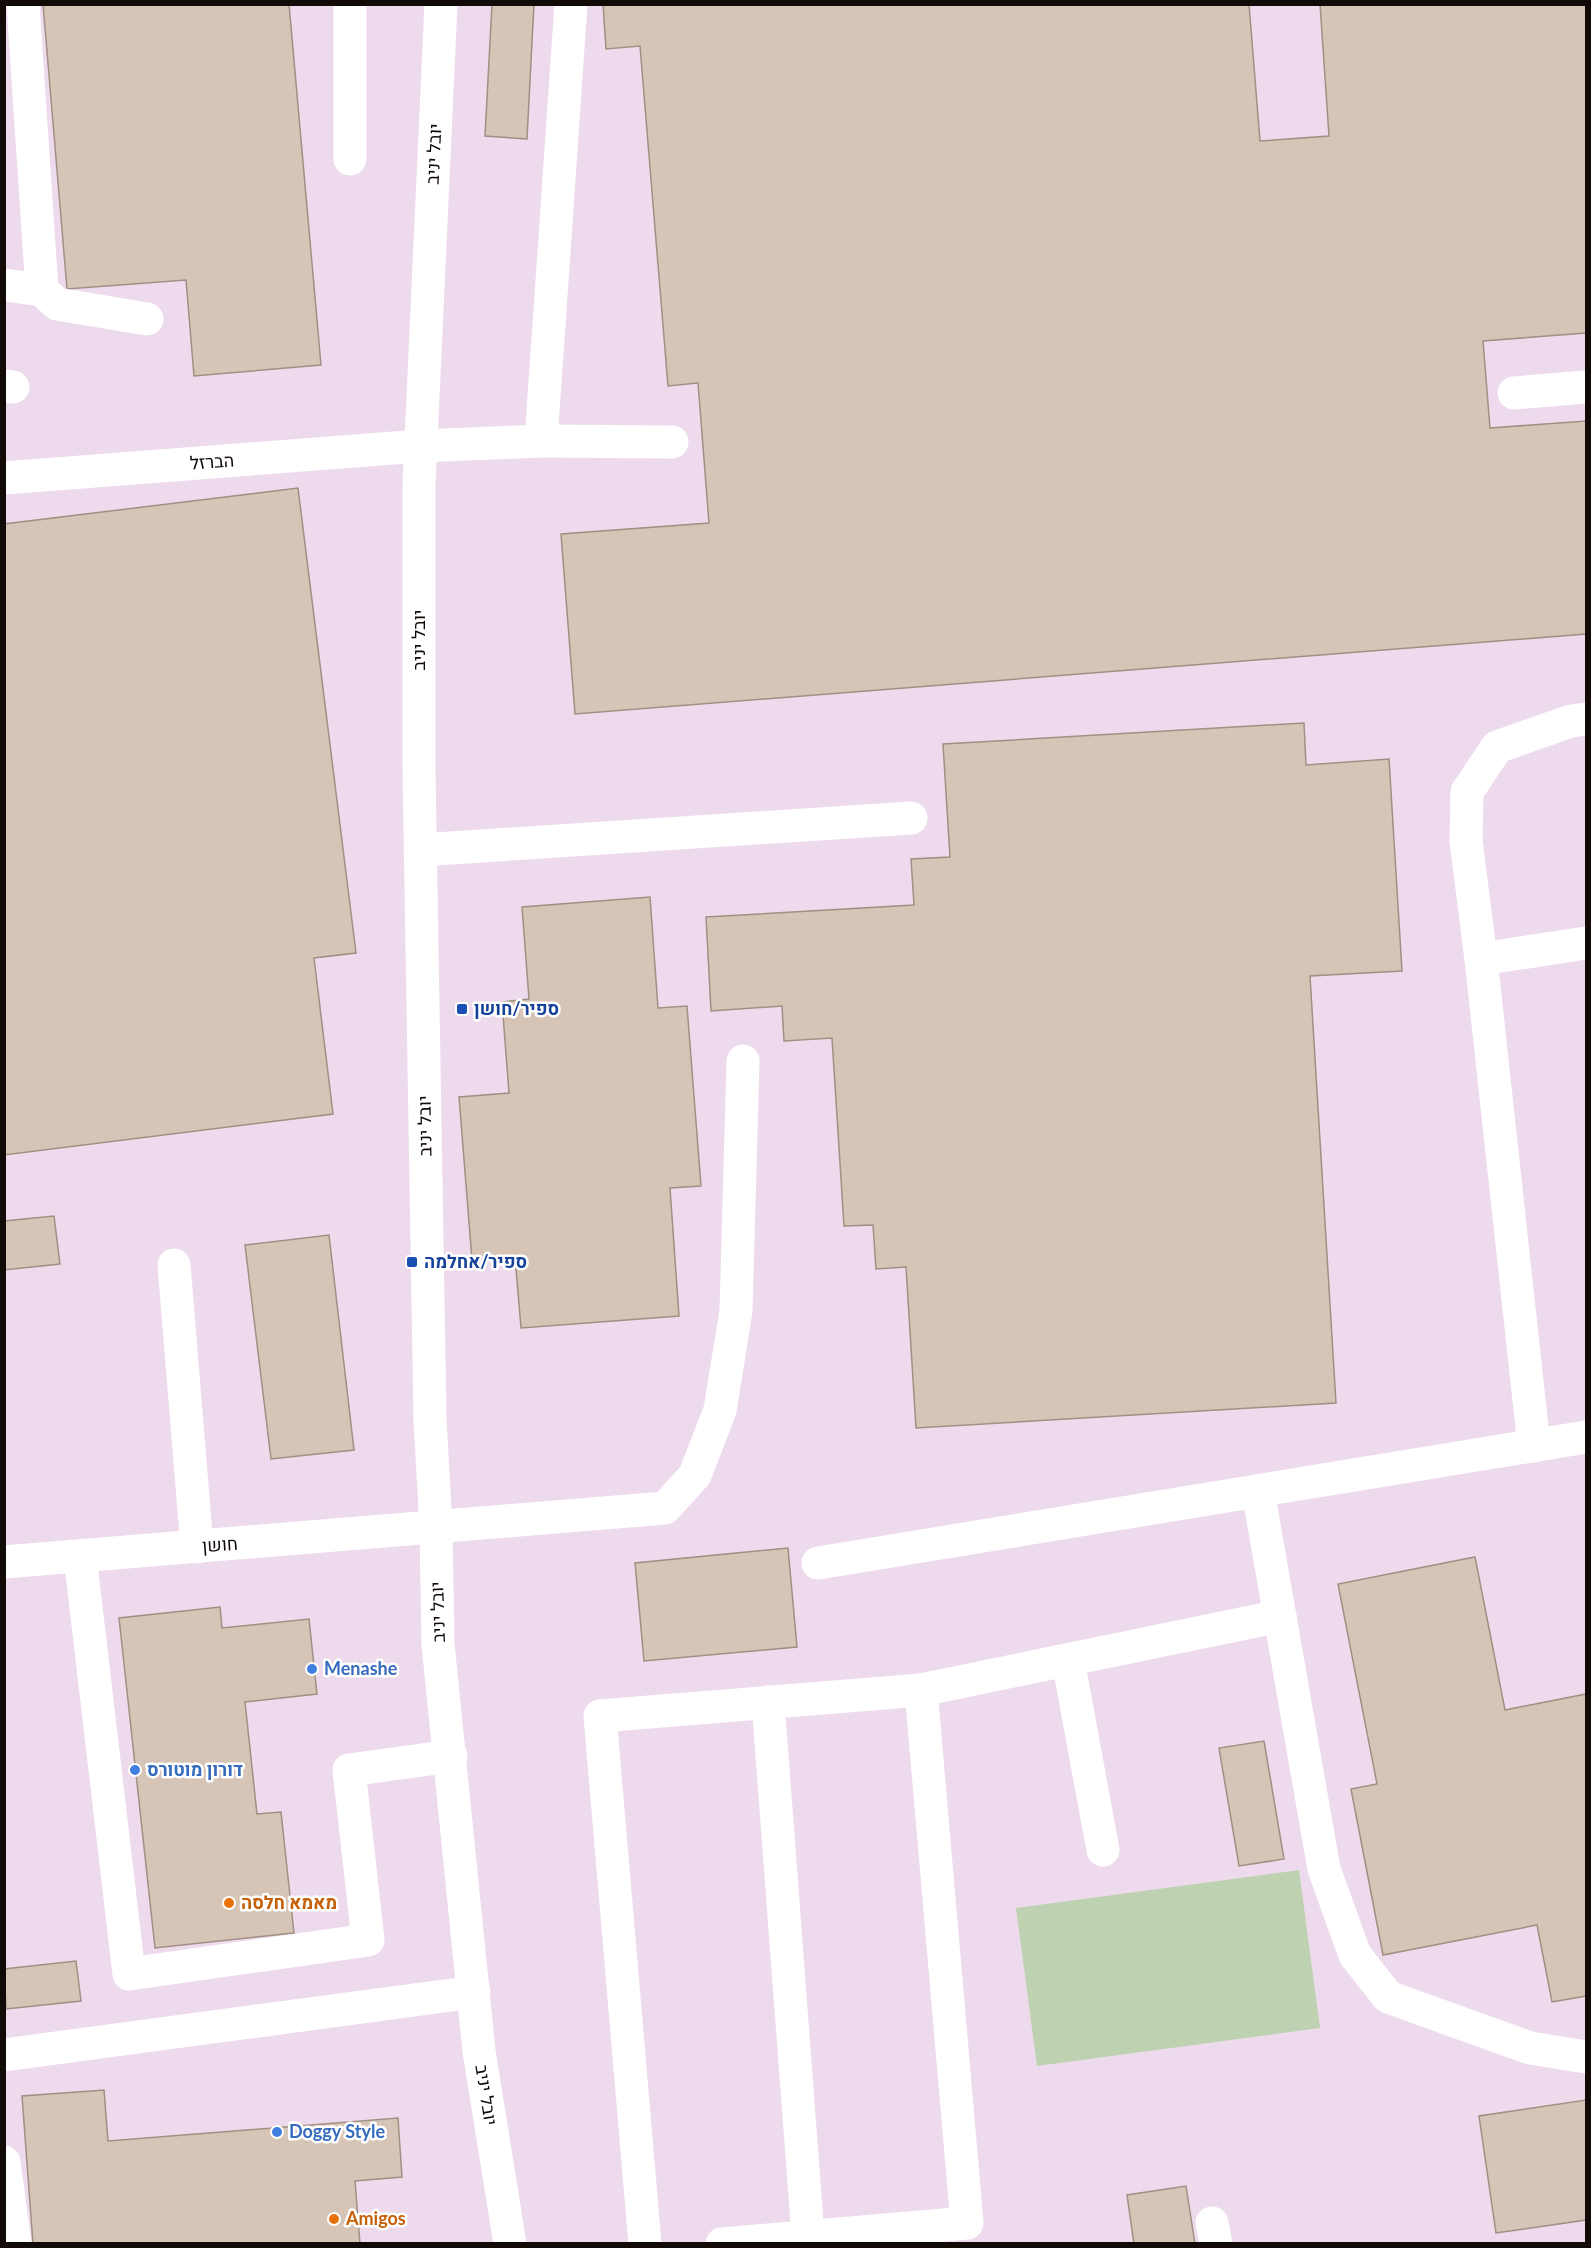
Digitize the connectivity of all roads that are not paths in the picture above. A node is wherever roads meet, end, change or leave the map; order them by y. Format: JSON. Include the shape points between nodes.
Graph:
{"nodes":[{"id":1,"x":23,"y":4,"type":"edge"},
{"id":2,"x":350,"y":4,"type":"edge"},
{"id":3,"x":441,"y":4,"type":"edge"},
{"id":4,"x":571,"y":4,"type":"edge"},
{"id":5,"x":350,"y":159,"type":"dead end"},
{"id":6,"x":4,"y":285,"type":"edge"},
{"id":7,"x":42,"y":290,"type":"junction"},
{"id":8,"x":147,"y":319,"type":"dead end"},
{"id":9,"x":1587,"y":387,"type":"edge"},
{"id":10,"x":1514,"y":393,"type":"dead end"},
{"id":11,"x":541,"y":441,"type":"junction"},
{"id":12,"x":672,"y":442,"type":"dead end"},
{"id":13,"x":420,"y":446,"type":"junction"},
{"id":14,"x":4,"y":478,"type":"edge"},
{"id":15,"x":1587,"y":719,"type":"edge"},
{"id":16,"x":911,"y":818,"type":"dead end"},
{"id":17,"x":420,"y":850,"type":"junction"},
{"id":18,"x":1587,"y":943,"type":"edge"},
{"id":19,"x":1480,"y":959,"type":"junction"},
{"id":20,"x":743,"y":1061,"type":"dead end"},
{"id":21,"x":174,"y":1265,"type":"dead end"},
{"id":22,"x":1587,"y":1437,"type":"edge"},
{"id":23,"x":1534,"y":1446,"type":"junction"},
{"id":24,"x":1258,"y":1491,"type":"junction"},
{"id":25,"x":436,"y":1528,"type":"junction"},
{"id":26,"x":197,"y":1547,"type":"junction"},
{"id":27,"x":80,"y":1556,"type":"junction"},
{"id":28,"x":4,"y":1562,"type":"edge"},
{"id":29,"x":819,"y":1563,"type":"dead end"},
{"id":30,"x":1280,"y":1616,"type":"junction"},
{"id":31,"x":1068,"y":1660,"type":"junction"},
{"id":32,"x":921,"y":1690,"type":"junction"},
{"id":33,"x":768,"y":1702,"type":"junction"},
{"id":34,"x":451,"y":1756,"type":"junction"},
{"id":35,"x":1103,"y":1850,"type":"dead end"},
{"id":36,"x":474,"y":1992,"type":"junction"},
{"id":37,"x":4,"y":2055,"type":"edge"},
{"id":38,"x":1587,"y":2057,"type":"edge"},
{"id":39,"x":4,"y":2163,"type":"edge"},
{"id":40,"x":808,"y":2236,"type":"junction"},
{"id":41,"x":15,"y":2244,"type":"edge"},
{"id":42,"x":510,"y":2244,"type":"edge"},
{"id":43,"x":645,"y":2244,"type":"edge"},
{"id":44,"x":722,"y":2244,"type":"edge"}],
"edges":[{"from":1,"to":7,"type":"street"},
{"from":2,"to":5,"type":"street"},
{"from":3,"to":13,"type":"street","name":"יובל יניב"},
{"from":4,"to":11,"type":"street"},
{"from":6,"to":7,"type":"street"},
{"from":7,"to":8,"type":"street","via":[[57,304]]},
{"from":9,"to":10,"type":"street"},
{"from":11,"to":12,"type":"street","name":"הברזל"},
{"from":11,"to":13,"type":"street","name":"הברזל"},
{"from":13,"to":14,"type":"street","name":"הברזל"},
{"from":13,"to":17,"type":"street","name":"יובל יניב"},
{"from":15,"to":19,"type":"street","via":[[1497,747],[1467,792],[1466,841]]},
{"from":16,"to":17,"type":"street"},
{"from":17,"to":25,"type":"street","name":"יובל יניב","via":[[430,1407]]},
{"from":18,"to":19,"type":"street"},
{"from":19,"to":23,"type":"street"},
{"from":20,"to":25,"type":"street","name":"חושן","via":[[736,1311],[720,1410],[695,1475],[665,1508]]},
{"from":21,"to":26,"type":"street"},
{"from":22,"to":23,"type":"street"},
{"from":23,"to":24,"type":"street"},
{"from":24,"to":29,"type":"street"},
{"from":24,"to":30,"type":"street"},
{"from":25,"to":26,"type":"street","name":"חושן"},
{"from":25,"to":34,"type":"street","name":"יובל יניב","via":[[438,1644]]},
{"from":26,"to":27,"type":"street","name":"חושן"},
{"from":27,"to":28,"type":"street","name":"חושן"},
{"from":27,"to":34,"type":"street","via":[[129,1974],[368,1940],[349,1770]]},
{"from":30,"to":31,"type":"street"},
{"from":30,"to":38,"type":"street","via":[[1324,1869],[1355,1955],[1388,1997],[1530,2048]]},
{"from":31,"to":32,"type":"street"},
{"from":31,"to":35,"type":"street"},
{"from":32,"to":33,"type":"street"},
{"from":32,"to":40,"type":"street","via":[[967,2223]]},
{"from":33,"to":40,"type":"street"},
{"from":33,"to":43,"type":"street","via":[[600,1716]]},
{"from":34,"to":36,"type":"street","name":"יובל יניב"},
{"from":36,"to":37,"type":"street"},
{"from":36,"to":42,"type":"street","name":"יובל יניב","via":[[479,2051]]},
{"from":39,"to":41,"type":"street"},
{"from":40,"to":44,"type":"street"}]}
